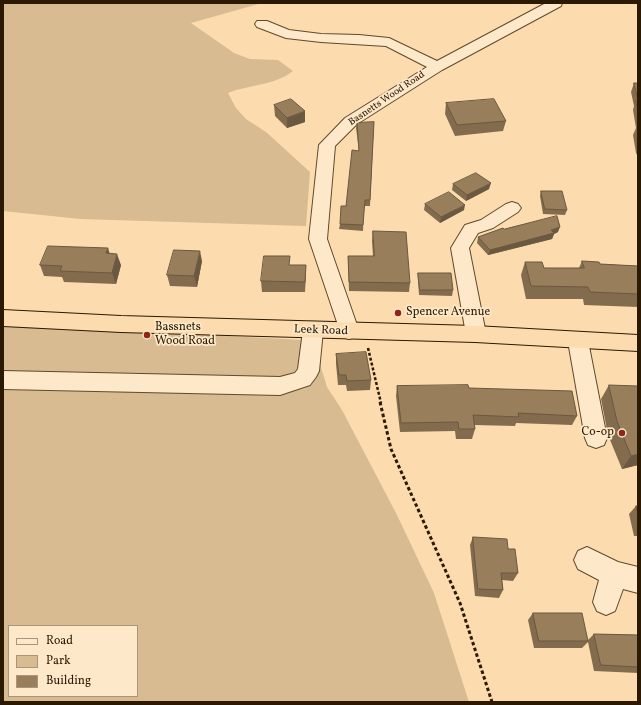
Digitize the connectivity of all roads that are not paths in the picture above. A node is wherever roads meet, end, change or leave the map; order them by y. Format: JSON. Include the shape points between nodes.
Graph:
{"nodes":[{"id":1,"x":556,"y":3,"type":"edge"},
{"id":2,"x":262,"y":24,"type":"dead end"},
{"id":3,"x":436,"y":67,"type":"junction"},
{"id":4,"x":512,"y":208,"type":"dead end"},
{"id":5,"x":3,"y":318,"type":"edge"},
{"id":6,"x":313,"y":331,"type":"junction"},
{"id":7,"x":357,"y":332,"type":"junction"},
{"id":8,"x":476,"y":334,"type":"junction"},
{"id":9,"x":578,"y":341,"type":"junction"},
{"id":10,"x":638,"y":343,"type":"edge"},
{"id":11,"x":3,"y":380,"type":"edge"},
{"id":12,"x":596,"y":438,"type":"dead end"},
{"id":13,"x":587,"y":560,"type":"dead end"},
{"id":14,"x":626,"y":577,"type":"edge"},
{"id":15,"x":606,"y":602,"type":"dead end"}],
"edges":[{"from":1,"to":3,"type":"street","name":"Basnetts Wood Road"},
{"from":2,"to":3,"type":"street","via":[[286,34],[389,42]]},
{"from":3,"to":7,"type":"street","name":"Basnetts Wood Road","via":[[351,121],[327,145],[318,239]]},
{"from":4,"to":8,"type":"street","via":[[487,224],[471,229],[460,248]]},
{"from":5,"to":6,"type":"highway","name":"Leek Road"},
{"from":6,"to":7,"type":"highway","name":"Leek Road"},
{"from":6,"to":11,"type":"street","via":[[308,371],[302,379],[280,386]]},
{"from":7,"to":8,"type":"highway","name":"Leek Road"},
{"from":8,"to":9,"type":"highway","name":"Leek Road"},
{"from":9,"to":10,"type":"highway","name":"Leek Road"},
{"from":9,"to":12,"type":"street"},
{"from":13,"to":14,"type":"street"},
{"from":14,"to":15,"type":"street"}]}
